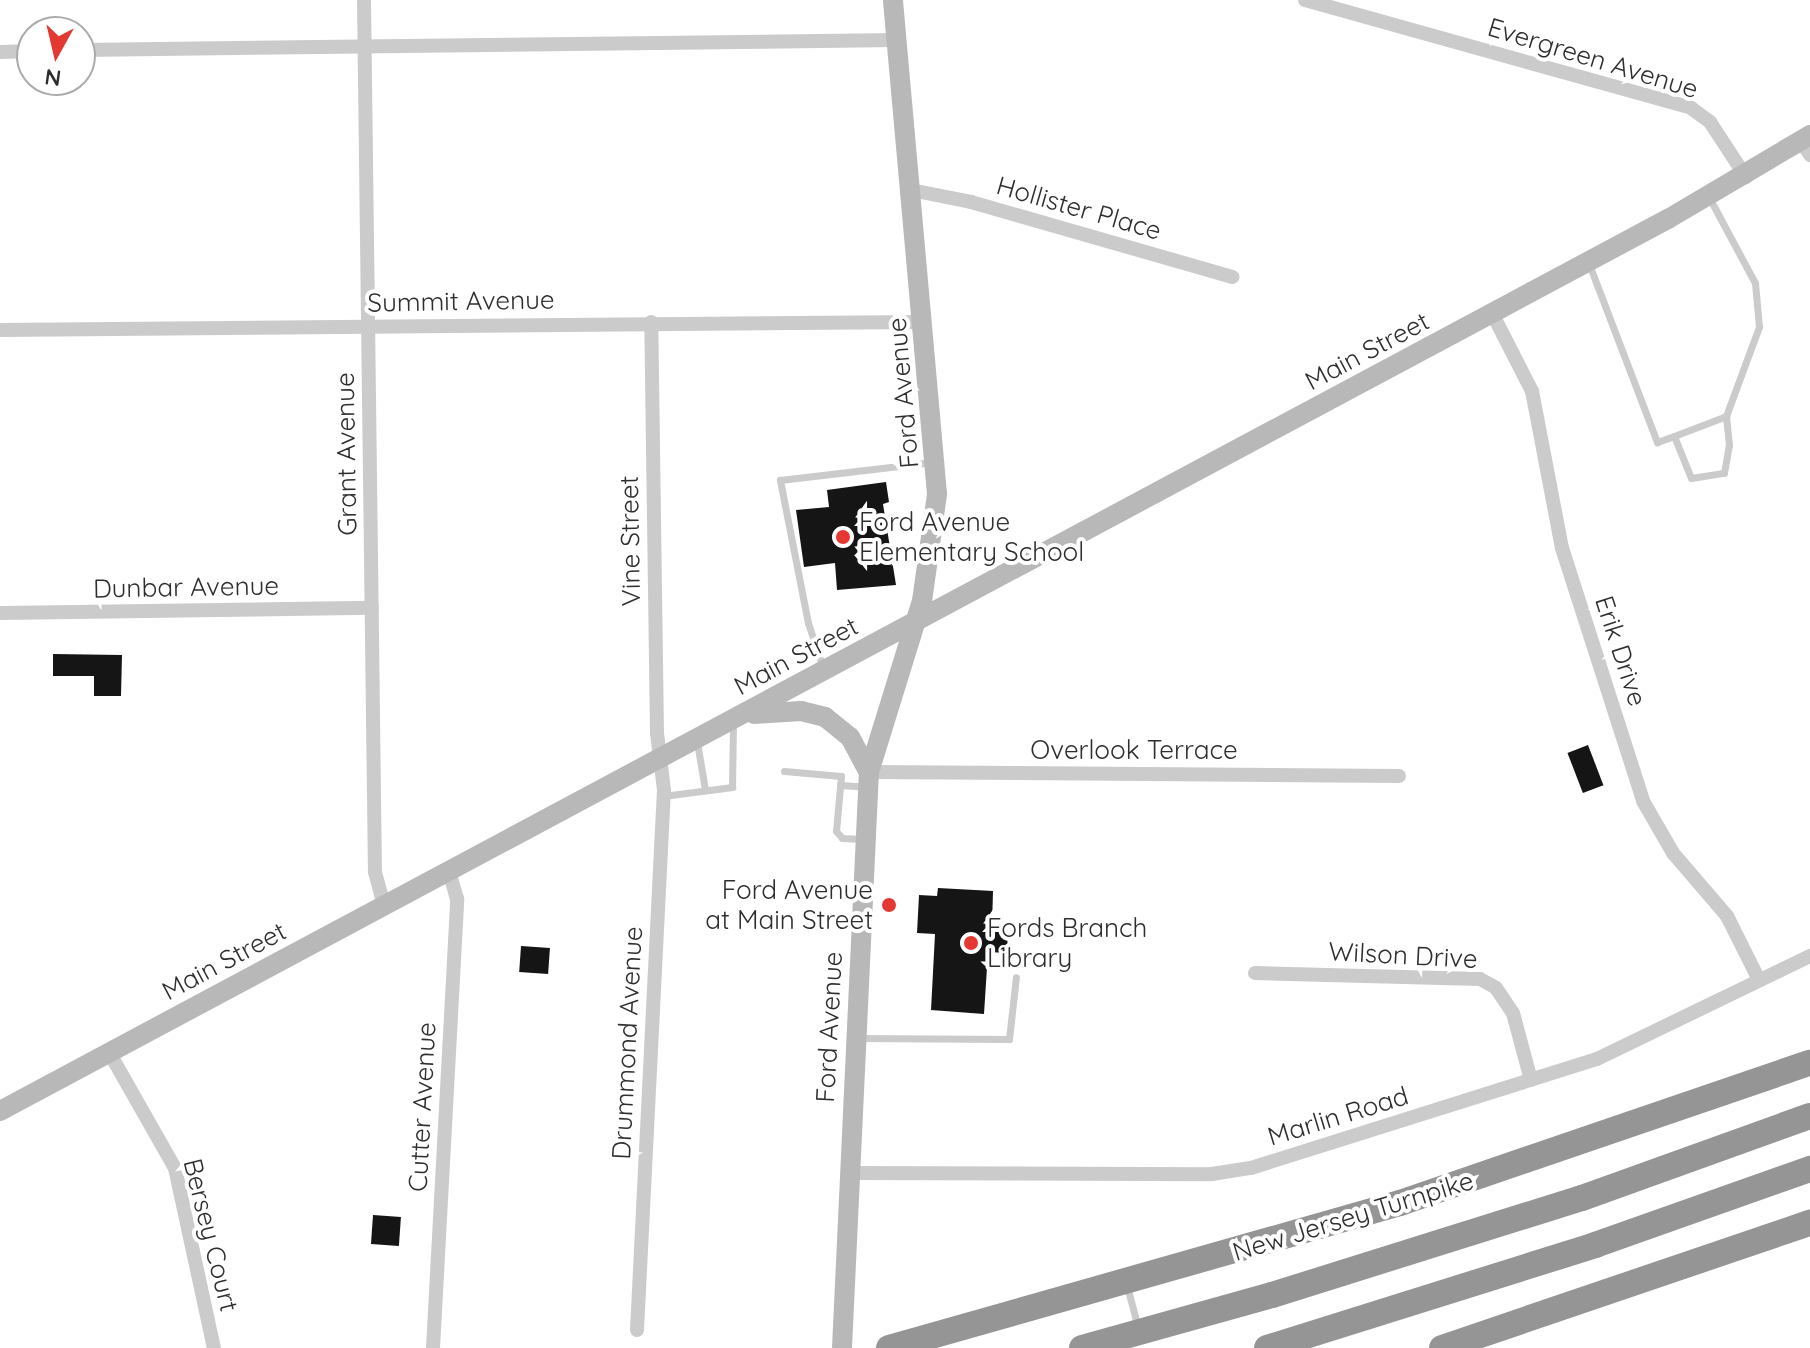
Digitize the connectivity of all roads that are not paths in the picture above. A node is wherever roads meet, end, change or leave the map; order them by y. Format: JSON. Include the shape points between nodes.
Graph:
{"nodes":[{"id":1,"x":364,"y":0,"type":"edge"},
{"id":2,"x":893,"y":0,"type":"edge"},
{"id":3,"x":1305,"y":0,"type":"edge"},
{"id":4,"x":1364,"y":8,"type":"edge"},
{"id":5,"x":897,"y":40,"type":"junction"},
{"id":6,"x":365,"y":46,"type":"junction"},
{"id":7,"x":96,"y":50,"type":"edge"},
{"id":8,"x":1807,"y":144,"type":"edge"},
{"id":9,"x":1746,"y":177,"type":"junction"},
{"id":10,"x":911,"y":190,"type":"junction"},
{"id":11,"x":1709,"y":197,"type":"junction"},
{"id":12,"x":1588,"y":262,"type":"junction"},
{"id":13,"x":1232,"y":277,"type":"dead end"},
{"id":14,"x":1492,"y":313,"type":"junction"},
{"id":15,"x":651,"y":322,"type":"junction"},
{"id":16,"x":923,"y":322,"type":"junction"},
{"id":17,"x":368,"y":326,"type":"junction"},
{"id":18,"x":0,"y":330,"type":"edge"},
{"id":19,"x":1726,"y":416,"type":"junction"},
{"id":20,"x":1674,"y":436,"type":"junction"},
{"id":21,"x":936,"y":461,"type":"junction"},
{"id":22,"x":372,"y":608,"type":"junction"},
{"id":23,"x":0,"y":613,"type":"edge"},
{"id":24,"x":917,"y":622,"type":"junction"},
{"id":25,"x":824,"y":670,"type":"junction"},
{"id":26,"x":733,"y":719,"type":"junction"},
{"id":27,"x":696,"y":739,"type":"junction"},
{"id":28,"x":659,"y":758,"type":"junction"},
{"id":29,"x":784,"y":771,"type":"dead end"},
{"id":30,"x":1399,"y":776,"type":"dead end"},
{"id":31,"x":868,"y":779,"type":"junction"},
{"id":32,"x":840,"y":785,"type":"junction"},
{"id":33,"x":705,"y":790,"type":"junction"},
{"id":34,"x":663,"y":796,"type":"junction"},
{"id":35,"x":865,"y":839,"type":"junction"},
{"id":36,"x":449,"y":871,"type":"junction"},
{"id":37,"x":384,"y":905,"type":"junction"},
{"id":38,"x":1810,"y":956,"type":"edge"},
{"id":39,"x":1255,"y":973,"type":"dead end"},
{"id":40,"x":1016,"y":977,"type":"dead end"},
{"id":41,"x":1759,"y":980,"type":"junction"},
{"id":42,"x":855,"y":1038,"type":"junction"},
{"id":43,"x":109,"y":1052,"type":"junction"},
{"id":44,"x":1810,"y":1063,"type":"edge"},
{"id":45,"x":1531,"y":1080,"type":"junction"},
{"id":46,"x":0,"y":1111,"type":"edge"},
{"id":47,"x":1810,"y":1116,"type":"edge"},
{"id":48,"x":1810,"y":1169,"type":"edge"},
{"id":49,"x":849,"y":1173,"type":"junction"},
{"id":50,"x":1810,"y":1223,"type":"edge"},
{"id":51,"x":1126,"y":1284,"type":"junction"},
{"id":52,"x":637,"y":1330,"type":"dead end"},
{"id":53,"x":1139,"y":1332,"type":"junction"},
{"id":54,"x":214,"y":1348,"type":"edge"},
{"id":55,"x":433,"y":1348,"type":"edge"},
{"id":56,"x":842,"y":1348,"type":"edge"},
{"id":57,"x":889,"y":1348,"type":"edge"},
{"id":58,"x":1082,"y":1348,"type":"edge"},
{"id":59,"x":1267,"y":1348,"type":"edge"},
{"id":60,"x":1442,"y":1348,"type":"edge"}],
"edges":[{"from":1,"to":6,"type":"street","name":"Grant Avenue"},
{"from":2,"to":5,"type":"main road","name":"Ford Avenue"},
{"from":3,"to":4,"type":"street","name":"Evergreen Avenue"},
{"from":4,"to":9,"type":"street","name":"Evergreen Avenue","via":[[1691,108],[1710,122]]},
{"from":5,"to":6,"type":"street"},
{"from":5,"to":10,"type":"main road","name":"Ford Avenue"},
{"from":6,"to":7,"type":"street"},
{"from":6,"to":17,"type":"street","name":"Grant Avenue"},
{"from":8,"to":9,"type":"main road","name":"Main Street"},
{"from":9,"to":11,"type":"main road","name":"Main Street"},
{"from":10,"to":13,"type":"street","name":"Hollister Place","via":[[971,202]]},
{"from":10,"to":16,"type":"main road","name":"Ford Avenue"},
{"from":11,"to":12,"type":"main road","name":"Main Street"},
{"from":11,"to":19,"type":"lane","via":[[1755,283],[1759,327]]},
{"from":12,"to":14,"type":"main road","name":"Main Street"},
{"from":12,"to":20,"type":"lane","via":[[1657,442]]},
{"from":14,"to":24,"type":"main road","name":"Main Street"},
{"from":14,"to":41,"type":"street","name":"Erik Drive","via":[[1532,391],[1562,548],[1643,801],[1673,853],[1727,916]]},
{"from":15,"to":16,"type":"street","name":"Summit Avenue"},
{"from":15,"to":17,"type":"street","name":"Summit Avenue"},
{"from":15,"to":28,"type":"street","name":"Vine Street"},
{"from":16,"to":21,"type":"main road","name":"Ford Avenue"},
{"from":17,"to":18,"type":"street","name":"Summit Avenue"},
{"from":17,"to":22,"type":"street","name":"Grant Avenue"},
{"from":19,"to":20,"type":"lane"},
{"from":19,"to":20,"type":"lane","via":[[1729,445],[1724,473],[1691,478]]},
{"from":21,"to":24,"type":"main road","name":"Ford Avenue","via":[[935,531]]},
{"from":21,"to":25,"type":"lane","via":[[780,480],[808,623]]},
{"from":22,"to":23,"type":"street","name":"Dunbar Avenue"},
{"from":22,"to":37,"type":"street","name":"Grant Avenue","via":[[375,872]]},
{"from":24,"to":25,"type":"main road","name":"Main Street"},
{"from":24,"to":31,"type":"main road","name":"Ford Avenue"},
{"from":25,"to":26,"type":"main road","name":"Main Street"},
{"from":26,"to":27,"type":"main road","name":"Main Street"},
{"from":26,"to":31,"type":"main road","via":[[787,710],[825,717],[850,737]]},
{"from":26,"to":33,"type":"lane","via":[[732,787]]},
{"from":27,"to":28,"type":"main road","name":"Main Street"},
{"from":27,"to":33,"type":"lane"},
{"from":28,"to":34,"type":"street","name":"Drummond Avenue"},
{"from":28,"to":36,"type":"main road","name":"Main Street"},
{"from":29,"to":32,"type":"lane","via":[[841,776]]},
{"from":30,"to":31,"type":"street","name":"Overlook Terrace"},
{"from":31,"to":32,"type":"lane"},
{"from":31,"to":35,"type":"main road","name":"Ford Avenue"},
{"from":32,"to":35,"type":"lane","via":[[836,831],[842,838]]},
{"from":33,"to":34,"type":"lane"},
{"from":34,"to":52,"type":"street","name":"Drummond Avenue"},
{"from":35,"to":42,"type":"main road","name":"Ford Avenue"},
{"from":36,"to":37,"type":"main road","name":"Main Street"},
{"from":36,"to":55,"type":"street","name":"Cutter Avenue","via":[[457,899]]},
{"from":37,"to":43,"type":"main road","name":"Main Street"},
{"from":38,"to":41,"type":"street","name":"Marlin Road"},
{"from":39,"to":45,"type":"street","name":"Wilson Drive","via":[[1480,979],[1496,988],[1513,1013]]},
{"from":40,"to":42,"type":"lane","via":[[1009,1039]]},
{"from":41,"to":45,"type":"street","name":"Marlin Road","via":[[1597,1059]]},
{"from":42,"to":49,"type":"main road","name":"Ford Avenue"},
{"from":43,"to":46,"type":"main road","name":"Main Street"},
{"from":43,"to":54,"type":"street","name":"Bersey Court","via":[[175,1168]]},
{"from":44,"to":51,"type":"highway","name":"New Jersey Turnpike","via":[[1445,1188]]},
{"from":45,"to":49,"type":"street","name":"Marlin Road","via":[[1251,1168],[1212,1174]]},
{"from":47,"to":53,"type":"highway","name":"New Jersey Turnpike","via":[[1582,1198]]},
{"from":48,"to":59,"type":"highway","via":[[1595,1245]]},
{"from":49,"to":56,"type":"main road","name":"Ford Avenue"},
{"from":50,"to":60,"type":"highway"},
{"from":51,"to":53,"type":"lane"},
{"from":51,"to":57,"type":"highway","name":"New Jersey Turnpike"},
{"from":53,"to":58,"type":"highway","name":"New Jersey Turnpike"}]}
